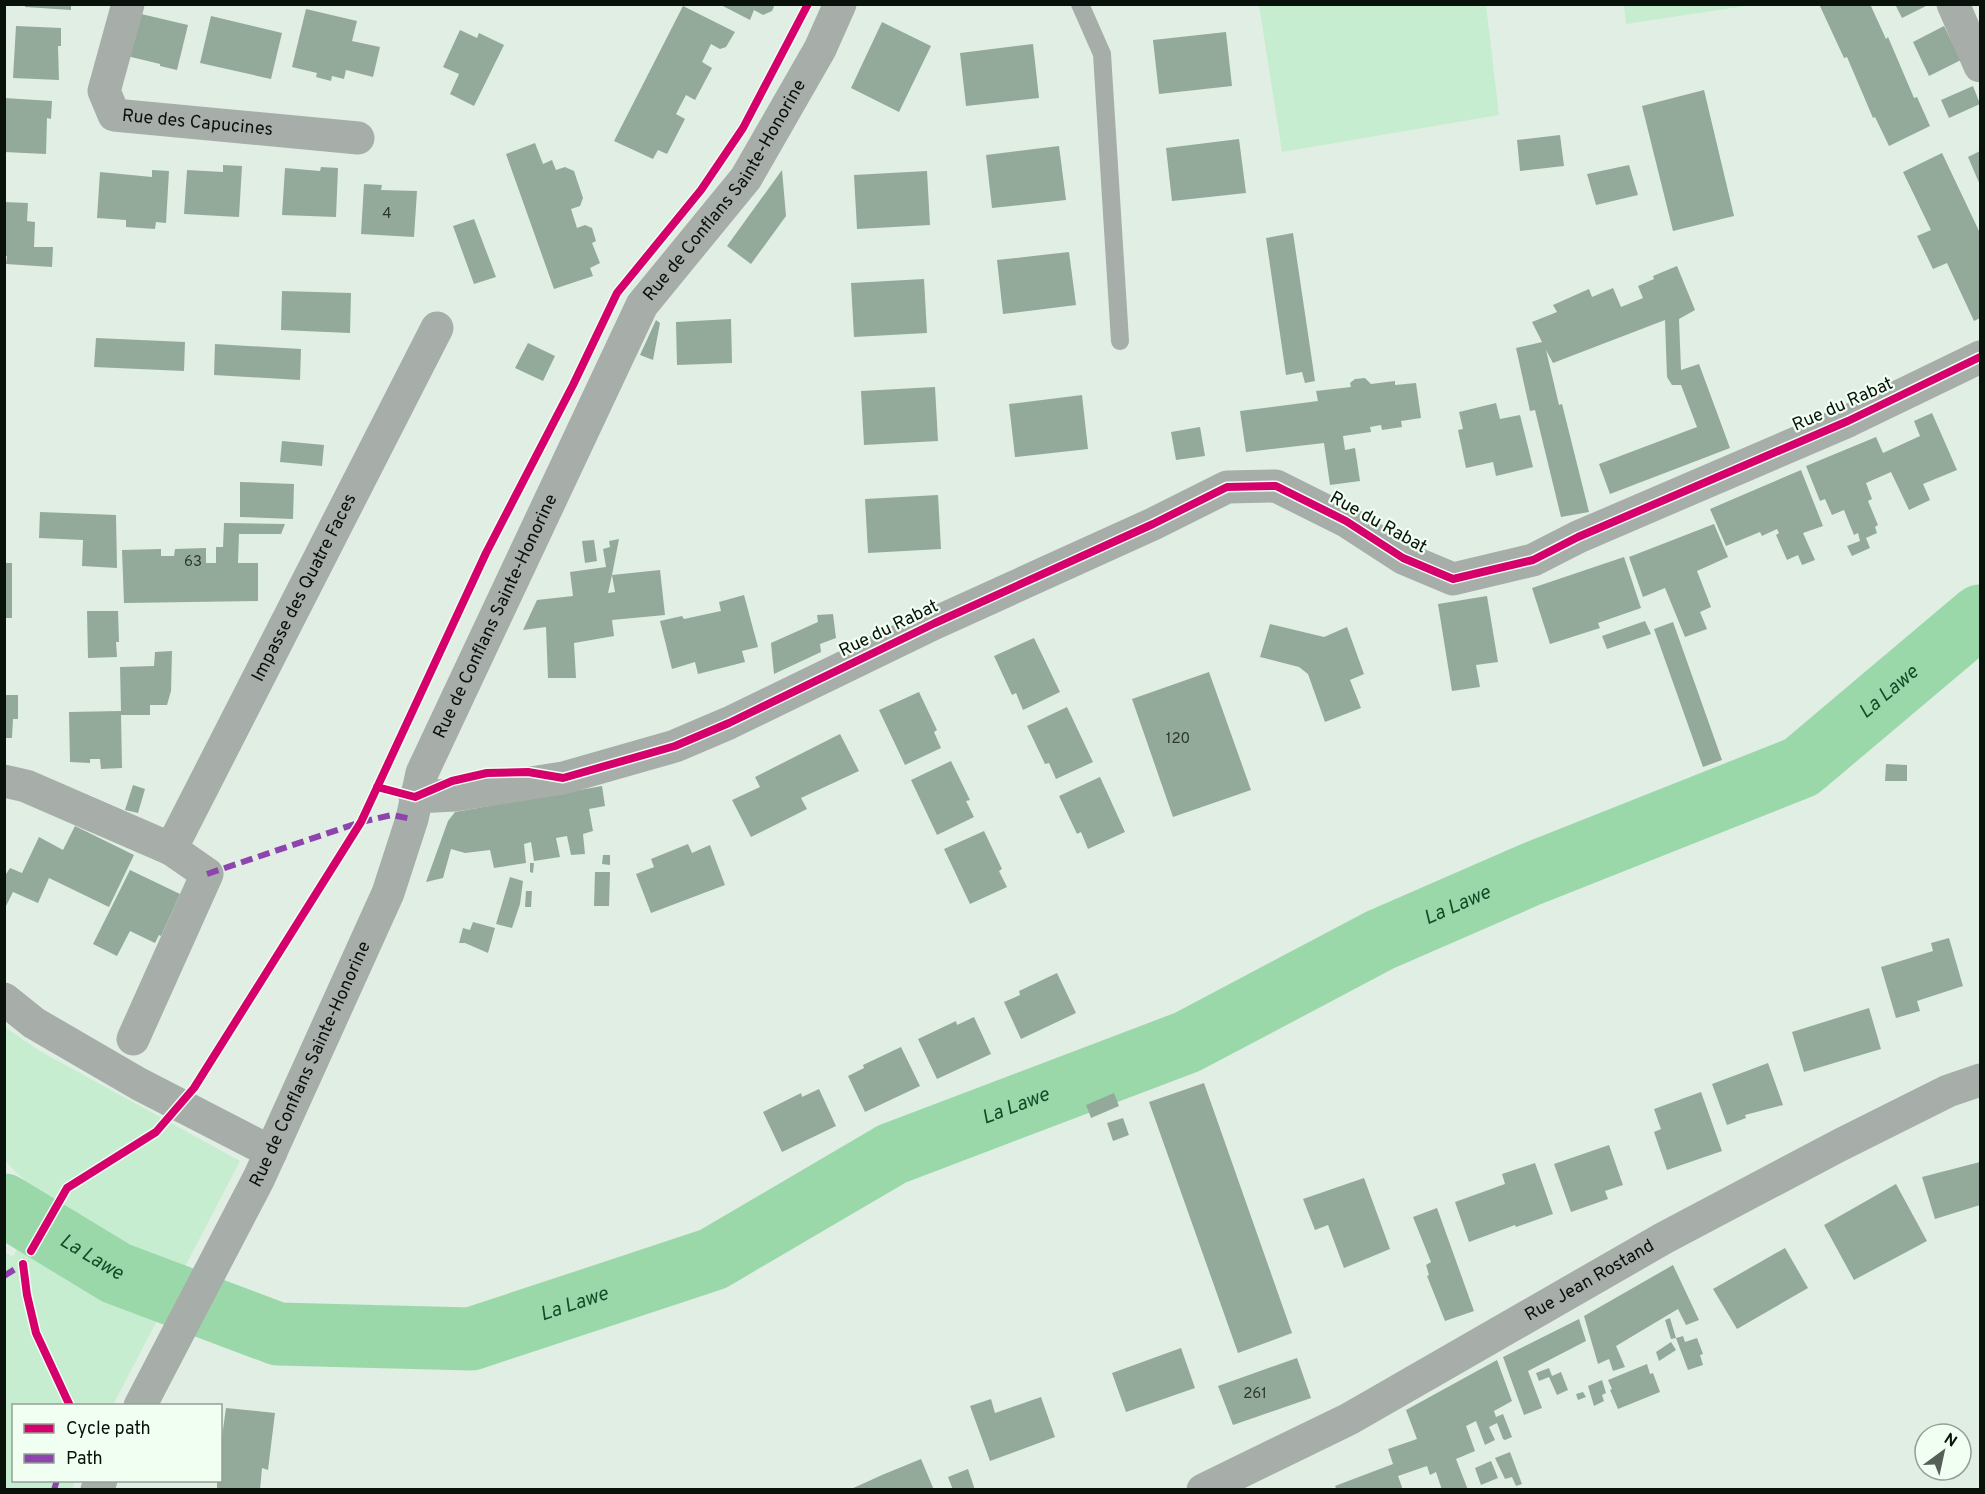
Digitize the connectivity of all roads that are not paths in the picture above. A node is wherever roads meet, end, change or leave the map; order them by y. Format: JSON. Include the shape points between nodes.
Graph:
{"nodes":[{"id":1,"x":128,"y":4,"type":"edge"},
{"id":2,"x":840,"y":4,"type":"edge"},
{"id":3,"x":1080,"y":4,"type":"edge"},
{"id":4,"x":1953,"y":4,"type":"edge"},
{"id":5,"x":1980,"y":66,"type":"edge"},
{"id":6,"x":358,"y":138,"type":"dead end"},
{"id":7,"x":437,"y":328,"type":"dead end"},
{"id":8,"x":1120,"y":341,"type":"dead end"},
{"id":9,"x":1980,"y":357,"type":"edge"},
{"id":10,"x":4,"y":781,"type":"edge"},
{"id":11,"x":415,"y":797,"type":"junction"},
{"id":12,"x":171,"y":849,"type":"junction"},
{"id":13,"x":4,"y":999,"type":"edge"},
{"id":14,"x":133,"y":1039,"type":"dead end"},
{"id":15,"x":1980,"y":1080,"type":"edge"},
{"id":16,"x":271,"y":1152,"type":"junction"},
{"id":17,"x":141,"y":1404,"type":"edge"},
{"id":18,"x":1203,"y":1490,"type":"edge"}],
"edges":[{"from":1,"to":6,"type":"street","name":"Rue des Capucines","via":[[104,91],[114,115]]},
{"from":2,"to":11,"type":"street","name":"Rue de Conflans Sainte-Honorine","via":[[820,49],[746,178],[642,305],[433,747]]},
{"from":3,"to":8,"type":"lane","via":[[1102,54]]},
{"from":4,"to":5,"type":"street"},
{"from":7,"to":12,"type":"street","name":"Impasse des Quatre Faces"},
{"from":9,"to":11,"type":"street","name":"Rue du Rabat","via":[[1848,421],[1533,560],[1452,579],[1403,558],[1346,521],[1276,486],[1227,487],[675,746],[562,778],[455,795]]},
{"from":10,"to":12,"type":"street","via":[[26,786]]},
{"from":11,"to":16,"type":"street","name":"Rue de Conflans Sainte-Honorine","via":[[412,819],[388,893]]},
{"from":12,"to":14,"type":"street","via":[[207,874]]},
{"from":13,"to":16,"type":"street","via":[[33,1023],[139,1084]]},
{"from":15,"to":18,"type":"street","name":"Rue Jean Rostand","via":[[1948,1091],[1838,1146],[1664,1238],[1349,1419]]},
{"from":16,"to":17,"type":"street","name":"Rue de Conflans Sainte-Honorine"}]}
